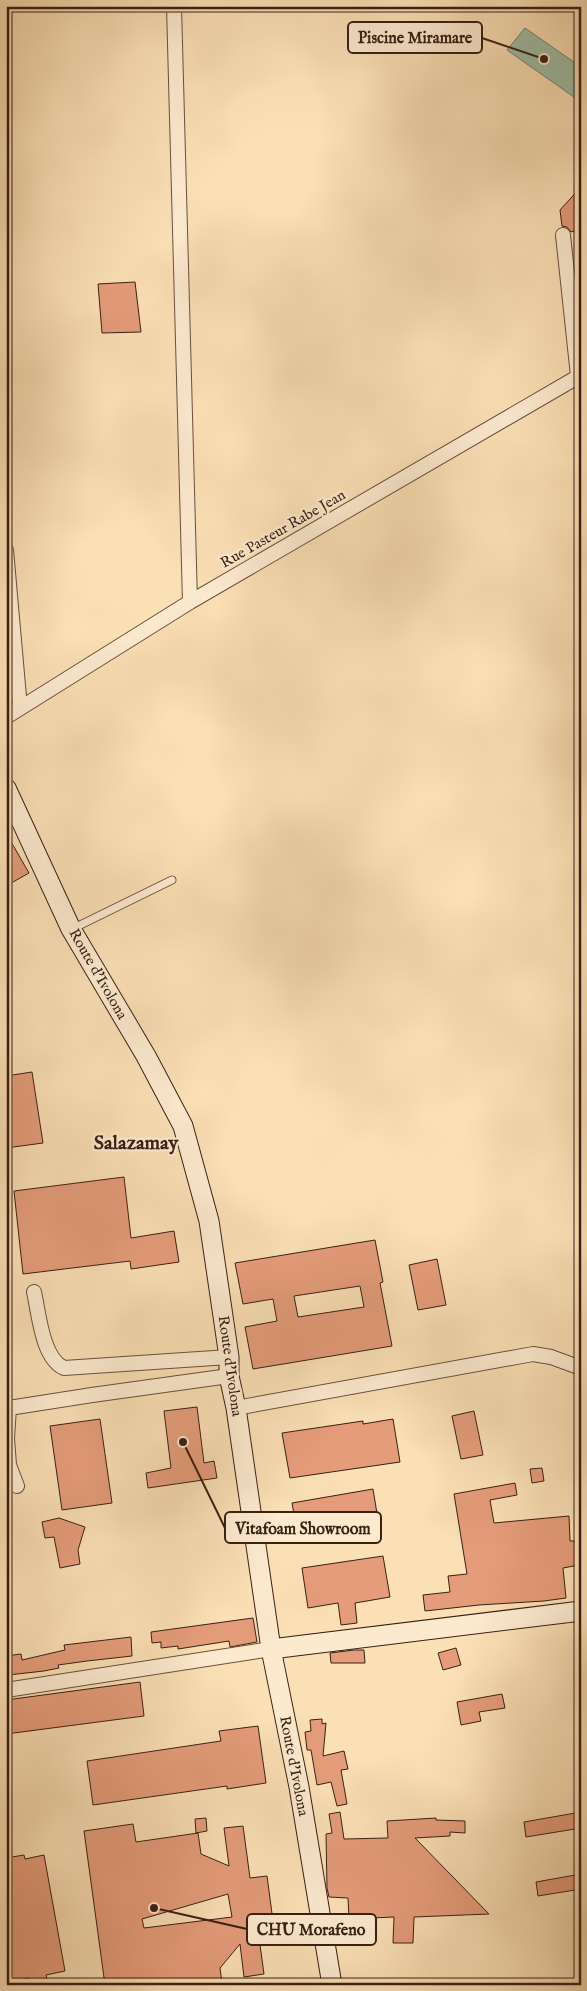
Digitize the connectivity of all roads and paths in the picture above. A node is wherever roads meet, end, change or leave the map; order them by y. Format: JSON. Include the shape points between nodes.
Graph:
{"nodes":[{"id":1,"x":174,"y":6,"type":"edge"},
{"id":2,"x":564,"y":235,"type":"dead end"},
{"id":3,"x":579,"y":376,"type":"edge"},
{"id":4,"x":6,"y":550,"type":"edge"},
{"id":5,"x":190,"y":602,"type":"junction"},
{"id":6,"x":20,"y":708,"type":"junction"},
{"id":7,"x":6,"y":717,"type":"edge"},
{"id":8,"x":6,"y":788,"type":"edge"},
{"id":9,"x":172,"y":880,"type":"dead end"},
{"id":10,"x":71,"y":929,"type":"junction"},
{"id":11,"x":34,"y":1292,"type":"dead end"},
{"id":12,"x":229,"y":1357,"type":"junction"},
{"id":13,"x":581,"y":1368,"type":"edge"},
{"id":14,"x":228,"y":1376,"type":"junction"},
{"id":15,"x":8,"y":1408,"type":"edge"},
{"id":16,"x":236,"y":1408,"type":"junction"},
{"id":17,"x":17,"y":1486,"type":"dead end"},
{"id":18,"x":581,"y":1610,"type":"edge"},
{"id":19,"x":271,"y":1649,"type":"junction"},
{"id":20,"x":6,"y":1690,"type":"edge"},
{"id":21,"x":332,"y":1985,"type":"edge"}],
"edges":[{"from":1,"to":5,"type":"street"},
{"from":2,"to":3,"type":"street"},
{"from":3,"to":5,"type":"street","name":"Rue Pasteur Rabe Jean"},
{"from":4,"to":6,"type":"street"},
{"from":5,"to":6,"type":"street","name":"Rue Pasteur Rabe Jean"},
{"from":6,"to":7,"type":"street","name":"Rue Pasteur Rabe Jean"},
{"from":8,"to":10,"type":"main road","name":"Route d'Ivolona"},
{"from":9,"to":10,"type":"lane"},
{"from":10,"to":12,"type":"main road","name":"Route d'Ivolona","via":[[183,1126],[209,1221]]},
{"from":11,"to":12,"type":"street","via":[[47,1348],[56,1364],[64,1368]]},
{"from":12,"to":14,"type":"main road","name":"Route d'Ivolona"},
{"from":13,"to":16,"type":"street","via":[[534,1354]]},
{"from":14,"to":15,"type":"street"},
{"from":14,"to":16,"type":"main road","name":"Route d'Ivolona"},
{"from":15,"to":17,"type":"street","via":[[8,1465]]},
{"from":16,"to":19,"type":"main road","name":"Route d'Ivolona"},
{"from":18,"to":19,"type":"main road"},
{"from":19,"to":20,"type":"street"},
{"from":19,"to":21,"type":"main road","name":"Route d'Ivolona","via":[[299,1787]]}]}
